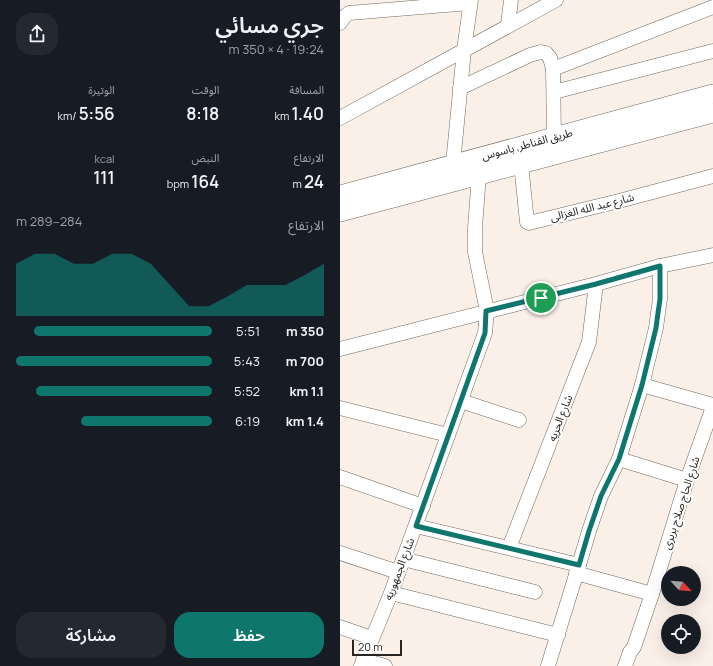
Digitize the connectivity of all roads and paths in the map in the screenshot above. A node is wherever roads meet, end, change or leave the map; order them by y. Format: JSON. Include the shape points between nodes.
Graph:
{"nodes":[{"id":1,"x":511,"y":0,"type":"edge"},
{"id":2,"x":556,"y":0,"type":"edge"},
{"id":3,"x":471,"y":1,"type":"edge"},
{"id":4,"x":427,"y":3,"type":"edge"},
{"id":5,"x":713,"y":7,"type":"edge"},
{"id":6,"x":340,"y":23,"type":"edge"},
{"id":7,"x":508,"y":25,"type":"junction"},
{"id":8,"x":464,"y":50,"type":"junction"},
{"id":9,"x":713,"y":51,"type":"edge"},
{"id":10,"x":553,"y":69,"type":"junction"},
{"id":11,"x":460,"y":88,"type":"junction"},
{"id":12,"x":554,"y":92,"type":"junction"},
{"id":13,"x":713,"y":94,"type":"edge"},
{"id":14,"x":713,"y":113,"type":"edge"},
{"id":15,"x":340,"y":118,"type":"edge"},
{"id":16,"x":554,"y":136,"type":"junction"},
{"id":17,"x":453,"y":164,"type":"junction"},
{"id":18,"x":521,"y":164,"type":"junction"},
{"id":19,"x":479,"y":175,"type":"junction"},
{"id":20,"x":713,"y":176,"type":"edge"},
{"id":21,"x":340,"y":195,"type":"edge"},
{"id":22,"x":340,"y":212,"type":"edge"},
{"id":23,"x":713,"y":254,"type":"edge"},
{"id":24,"x":660,"y":266,"type":"junction"},
{"id":25,"x":596,"y":284,"type":"junction"},
{"id":26,"x":486,"y":311,"type":"junction"},
{"id":27,"x":340,"y":349,"type":"edge"},
{"id":28,"x":642,"y":385,"type":"junction"},
{"id":29,"x":461,"y":401,"type":"junction"},
{"id":30,"x":713,"y":406,"type":"edge"},
{"id":31,"x":340,"y":408,"type":"edge"},
{"id":32,"x":519,"y":420,"type":"dead end"},
{"id":33,"x":448,"y":435,"type":"junction"},
{"id":34,"x":619,"y":459,"type":"junction"},
{"id":35,"x":340,"y":477,"type":"edge"},
{"id":36,"x":687,"y":480,"type":"junction"},
{"id":37,"x":423,"y":506,"type":"junction"},
{"id":38,"x":416,"y":526,"type":"junction"},
{"id":39,"x":509,"y":548,"type":"junction"},
{"id":40,"x":340,"y":553,"type":"edge"},
{"id":41,"x":403,"y":559,"type":"junction"},
{"id":42,"x":578,"y":569,"type":"junction"},
{"id":43,"x":398,"y":572,"type":"junction"},
{"id":44,"x":535,"y":592,"type":"dead end"},
{"id":45,"x":391,"y":593,"type":"junction"},
{"id":46,"x":652,"y":594,"type":"junction"},
{"id":47,"x":340,"y":627,"type":"edge"},
{"id":48,"x":558,"y":635,"type":"junction"},
{"id":49,"x":372,"y":638,"type":"junction"},
{"id":50,"x":362,"y":663,"type":"edge"},
{"id":51,"x":385,"y":666,"type":"edge"},
{"id":52,"x":548,"y":666,"type":"edge"},
{"id":53,"x":624,"y":666,"type":"edge"}],
"edges":[{"from":1,"to":7,"type":"street"},
{"from":2,"to":7,"type":"street"},
{"from":3,"to":4,"type":"street"},
{"from":3,"to":8,"type":"street"},
{"from":4,"to":6,"type":"street","via":[[349,13]]},
{"from":5,"to":10,"type":"street"},
{"from":7,"to":8,"type":"street"},
{"from":8,"to":11,"type":"street"},
{"from":8,"to":15,"type":"street"},
{"from":9,"to":12,"type":"street"},
{"from":10,"to":11,"type":"street","via":[[548,55],[538,53]]},
{"from":10,"to":12,"type":"street"},
{"from":11,"to":17,"type":"street"},
{"from":12,"to":16,"type":"street"},
{"from":13,"to":16,"type":"main road","name":"طريق القناطر, باسوس"},
{"from":14,"to":18,"type":"main road","name":"طريق القناطر, باسوس"},
{"from":16,"to":17,"type":"main road","name":"طريق القناطر, باسوس"},
{"from":17,"to":21,"type":"main road","name":"طريق القناطر, باسوس"},
{"from":18,"to":19,"type":"main road","name":"طريق القناطر, باسوس"},
{"from":18,"to":20,"type":"street","name":"شارع عبد الله الغزالى","via":[[527,222]]},
{"from":19,"to":22,"type":"main road","name":"طريق القناطر, باسوس"},
{"from":19,"to":26,"type":"street","name":"شارع الجمهوريه","via":[[475,252]]},
{"from":23,"to":24,"type":"street"},
{"from":24,"to":25,"type":"street"},
{"from":24,"to":28,"type":"street","via":[[660,299],[656,328]]},
{"from":25,"to":26,"type":"street"},
{"from":25,"to":39,"type":"street","name":"شارع الحريه","via":[[589,342]]},
{"from":26,"to":27,"type":"street"},
{"from":26,"to":29,"type":"street","name":"شارع الجمهوريه","via":[[485,333]]},
{"from":28,"to":30,"type":"street"},
{"from":28,"to":34,"type":"street"},
{"from":29,"to":32,"type":"street"},
{"from":29,"to":33,"type":"street","name":"شارع الجمهوريه"},
{"from":30,"to":36,"type":"street","name":"شارع الحاج صلاح بربرى"},
{"from":31,"to":33,"type":"street"},
{"from":33,"to":37,"type":"street","name":"شارع الجمهوريه"},
{"from":34,"to":36,"type":"street"},
{"from":34,"to":42,"type":"street","via":[[601,496]]},
{"from":35,"to":37,"type":"street"},
{"from":36,"to":46,"type":"street","name":"شارع الحاج صلاح بربرى"},
{"from":37,"to":38,"type":"street","name":"شارع الجمهوريه"},
{"from":38,"to":39,"type":"street"},
{"from":38,"to":41,"type":"street","name":"شارع الجمهوريه"},
{"from":39,"to":42,"type":"street"},
{"from":40,"to":43,"type":"street"},
{"from":41,"to":43,"type":"street","name":"شارع الجمهوريه"},
{"from":41,"to":44,"type":"street"},
{"from":42,"to":46,"type":"street"},
{"from":42,"to":48,"type":"street"},
{"from":43,"to":45,"type":"street","name":"شارع الجمهوريه"},
{"from":45,"to":48,"type":"street"},
{"from":45,"to":49,"type":"street","name":"شارع الجمهوريه"},
{"from":46,"to":53,"type":"street","name":"شارع الحاج صلاح بربرى","via":[[634,647]]},
{"from":47,"to":49,"type":"street"},
{"from":48,"to":52,"type":"street"},
{"from":49,"to":50,"type":"street","name":"شارع الجمهوريه"},
{"from":50,"to":51,"type":"street"}]}
